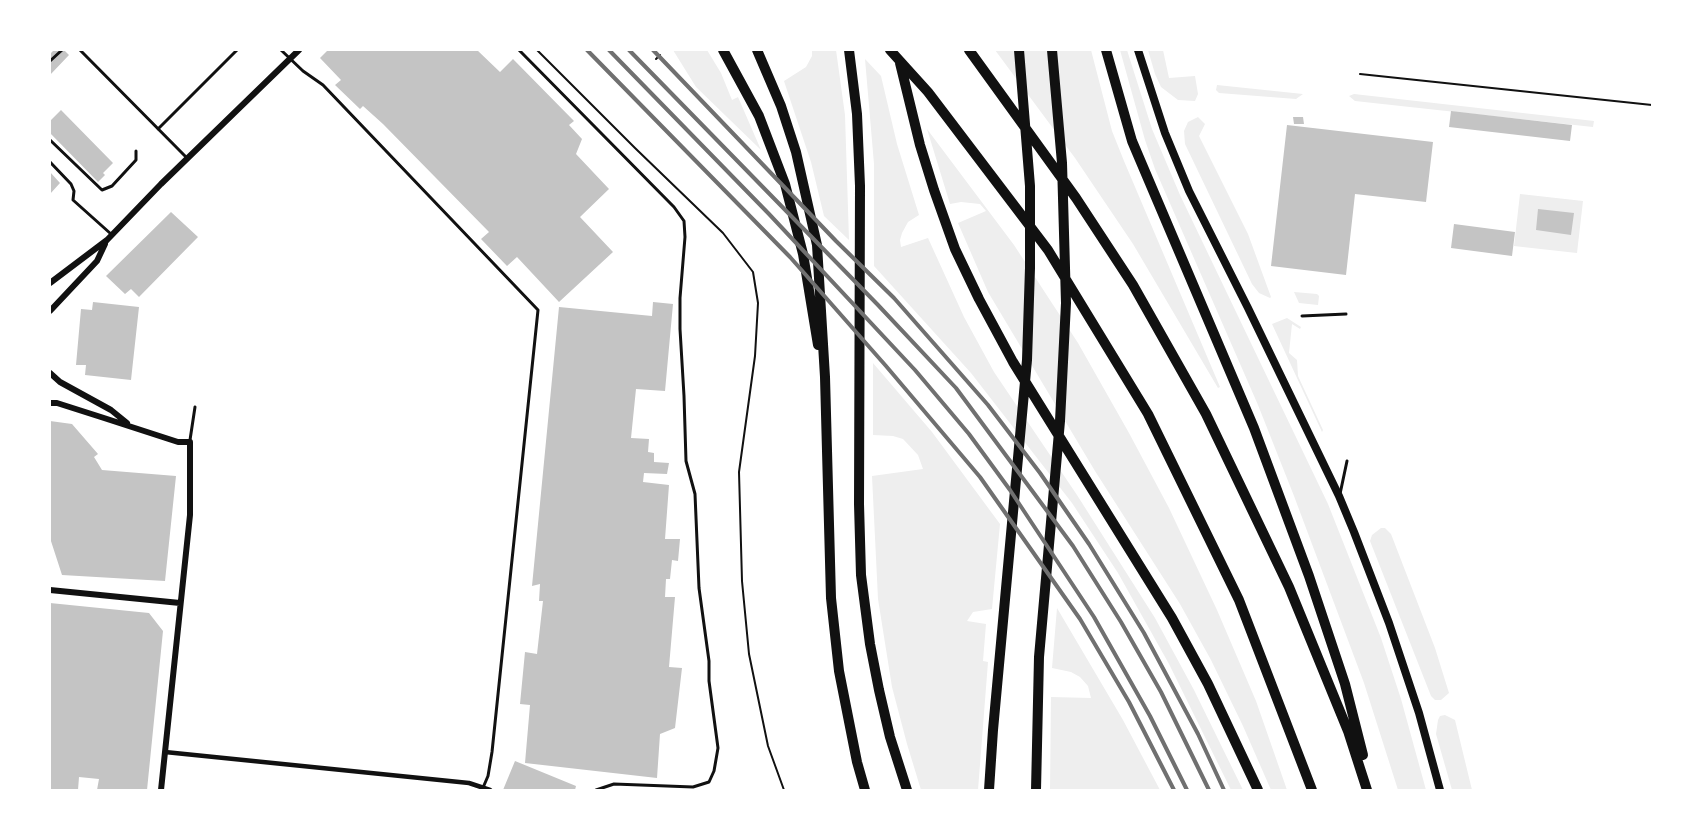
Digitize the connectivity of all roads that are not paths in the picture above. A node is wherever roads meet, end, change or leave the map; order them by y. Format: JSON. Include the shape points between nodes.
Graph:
{"nodes":[{"id":1,"x":62,"y":50,"type":"edge"},
{"id":2,"x":80,"y":50,"type":"edge"},
{"id":3,"x":237,"y":50,"type":"edge"},
{"id":4,"x":281,"y":50,"type":"edge"},
{"id":5,"x":298,"y":50,"type":"edge"},
{"id":6,"x":519,"y":50,"type":"edge"},
{"id":7,"x":723,"y":50,"type":"edge"},
{"id":8,"x":757,"y":50,"type":"edge"},
{"id":9,"x":849,"y":50,"type":"edge"},
{"id":10,"x":890,"y":50,"type":"edge"},
{"id":11,"x":897,"y":50,"type":"edge"},
{"id":12,"x":969,"y":50,"type":"edge"},
{"id":13,"x":1019,"y":50,"type":"edge"},
{"id":14,"x":1052,"y":50,"type":"edge"},
{"id":15,"x":1107,"y":50,"type":"edge"},
{"id":16,"x":1138,"y":50,"type":"edge"},
{"id":17,"x":290,"y":58,"type":"junction"},
{"id":18,"x":50,"y":61,"type":"edge"},
{"id":19,"x":158,"y":129,"type":"junction"},
{"id":20,"x":50,"y":140,"type":"edge"},
{"id":21,"x":136,"y":151,"type":"dead end"},
{"id":22,"x":187,"y":158,"type":"junction"},
{"id":23,"x":50,"y":162,"type":"edge"},
{"id":24,"x":109,"y":238,"type":"junction"},
{"id":25,"x":50,"y":283,"type":"edge"},
{"id":26,"x":50,"y":311,"type":"edge"},
{"id":27,"x":1346,"y":314,"type":"dead end"},
{"id":28,"x":1302,"y":316,"type":"dead end"},
{"id":29,"x":50,"y":373,"type":"edge"},
{"id":30,"x":825,"y":377,"type":"junction"},
{"id":31,"x":50,"y":403,"type":"edge"},
{"id":32,"x":195,"y":407,"type":"dead end"},
{"id":33,"x":133,"y":427,"type":"junction"},
{"id":34,"x":190,"y":441,"type":"junction"},
{"id":35,"x":1347,"y":461,"type":"dead end"},
{"id":36,"x":1339,"y":496,"type":"junction"},
{"id":37,"x":50,"y":590,"type":"edge"},
{"id":38,"x":180,"y":603,"type":"junction"},
{"id":39,"x":165,"y":752,"type":"junction"},
{"id":40,"x":482,"y":789,"type":"edge"},
{"id":41,"x":161,"y":790,"type":"edge"},
{"id":42,"x":489,"y":790,"type":"edge"},
{"id":43,"x":596,"y":790,"type":"edge"},
{"id":44,"x":865,"y":790,"type":"edge"},
{"id":45,"x":907,"y":790,"type":"edge"},
{"id":46,"x":989,"y":790,"type":"edge"},
{"id":47,"x":1036,"y":790,"type":"edge"},
{"id":48,"x":1258,"y":790,"type":"edge"},
{"id":49,"x":1312,"y":790,"type":"edge"},
{"id":50,"x":1367,"y":790,"type":"edge"},
{"id":51,"x":1372,"y":790,"type":"edge"},
{"id":52,"x":1440,"y":790,"type":"edge"}],
"edges":[{"from":1,"to":18,"type":"lane"},
{"from":2,"to":19,"type":"lane"},
{"from":3,"to":19,"type":"lane"},
{"from":4,"to":17,"type":"lane"},
{"from":5,"to":17,"type":"street"},
{"from":6,"to":43,"type":"lane","via":[[684,220],[680,329],[686,461],[695,494],[699,588],[718,748],[709,782],[693,787],[614,784]]},
{"from":7,"to":30,"type":"highway","via":[[739,76],[779,166],[803,254]]},
{"from":8,"to":30,"type":"highway","via":[[794,144],[813,222]]},
{"from":9,"to":45,"type":"highway","via":[[860,186],[861,575],[887,725]]},
{"from":10,"to":49,"type":"highway","via":[[928,92],[1048,250],[1148,414],[1239,600]]},
{"from":11,"to":48,"type":"highway","via":[[934,190],[979,299],[1013,362],[1172,618]]},
{"from":12,"to":50,"type":"highway","via":[[1077,198],[1133,285],[1206,414],[1289,587],[1348,731]]},
{"from":13,"to":46,"type":"highway","via":[[1030,186],[1029,302]]},
{"from":14,"to":47,"type":"highway","via":[[1064,210],[1065,323],[1042,622]]},
{"from":15,"to":51,"type":"highway","via":[[1132,141],[1254,428],[1309,576],[1345,684]]},
{"from":16,"to":36,"type":"street","via":[[1189,191]]},
{"from":17,"to":22,"type":"street"},
{"from":17,"to":40,"type":"lane","via":[[323,85],[538,310],[493,743]]},
{"from":19,"to":22,"type":"lane"},
{"from":20,"to":21,"type":"lane","via":[[102,190],[112,186],[136,160]]},
{"from":22,"to":24,"type":"street"},
{"from":23,"to":24,"type":"lane","via":[[71,184],[73,200]]},
{"from":24,"to":25,"type":"street"},
{"from":24,"to":26,"type":"street","via":[[97,261]]},
{"from":27,"to":28,"type":"lane"},
{"from":29,"to":33,"type":"street"},
{"from":30,"to":44,"type":"highway","via":[[831,598],[839,671]]},
{"from":31,"to":33,"type":"street"},
{"from":32,"to":34,"type":"lane"},
{"from":33,"to":34,"type":"street","via":[[178,442]]},
{"from":34,"to":38,"type":"street","via":[[190,515]]},
{"from":35,"to":36,"type":"lane"},
{"from":36,"to":52,"type":"street","via":[[1400,657]]},
{"from":37,"to":38,"type":"street"},
{"from":38,"to":39,"type":"street"},
{"from":39,"to":40,"type":"street","via":[[469,783]]},
{"from":39,"to":41,"type":"street"},
{"from":40,"to":42,"type":"street"}]}
